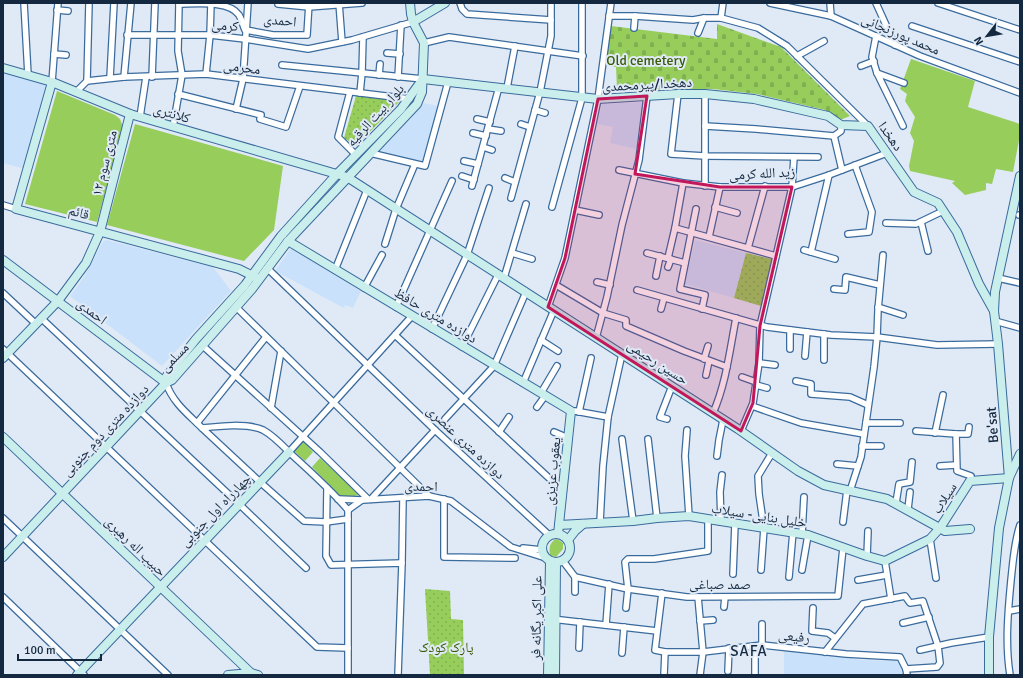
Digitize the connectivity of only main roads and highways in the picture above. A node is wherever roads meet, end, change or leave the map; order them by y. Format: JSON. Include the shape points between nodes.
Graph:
{"nodes":[{"id":1,"x":410,"y":3,"type":"edge"},
{"id":2,"x":445,"y":3,"type":"edge"},
{"id":3,"x":413,"y":22,"type":"junction"},
{"id":4,"x":3,"y":68,"type":"edge"},
{"id":5,"x":423,"y":79,"type":"junction"},
{"id":6,"x":52,"y":82,"type":"junction"},
{"id":7,"x":130,"y":114,"type":"junction"},
{"id":8,"x":868,"y":126,"type":"joint"},
{"id":9,"x":337,"y":174,"type":"junction"},
{"id":10,"x":1020,"y":176,"type":"edge"},
{"id":11,"x":347,"y":177,"type":"junction"},
{"id":12,"x":100,"y":232,"type":"junction"},
{"id":13,"x":288,"y":241,"type":"junction"},
{"id":14,"x":3,"y":260,"type":"edge"},
{"id":15,"x":255,"y":277,"type":"junction"},
{"id":16,"x":58,"y":301,"type":"junction"},
{"id":17,"x":994,"y":311,"type":"junction"},
{"id":18,"x":4,"y":354,"type":"edge"},
{"id":19,"x":166,"y":383,"type":"junction"},
{"id":20,"x":575,"y":411,"type":"joint"},
{"id":21,"x":3,"y":437,"type":"edge"},
{"id":22,"x":289,"y":452,"type":"road end"},
{"id":23,"x":1020,"y":454,"type":"edge"},
{"id":24,"x":1008,"y":478,"type":"junction"},
{"id":25,"x":62,"y":494,"type":"junction"},
{"id":26,"x":583,"y":524,"type":"junction"},
{"id":27,"x":940,"y":528,"type":"junction"},
{"id":28,"x":559,"y":529,"type":"junction"},
{"id":29,"x":970,"y":529,"type":"dead end"},
{"id":30,"x":568,"y":540,"type":"junction"},
{"id":31,"x":3,"y":557,"type":"edge"},
{"id":32,"x":551,"y":558,"type":"junction"},
{"id":33,"x":160,"y":587,"type":"junction"},
{"id":34,"x":552,"y":619,"type":"junction"},
{"id":35,"x":80,"y":674,"type":"edge"},
{"id":36,"x":255,"y":674,"type":"edge"},
{"id":37,"x":228,"y":675,"type":"edge"},
{"id":38,"x":548,"y":675,"type":"edge"},
{"id":39,"x":555,"y":675,"type":"edge"},
{"id":40,"x":989,"y":675,"type":"edge"}],
"edges":[{"from":1,"to":3,"type":"main road"},
{"from":2,"to":3,"type":"main road"},
{"from":3,"to":5,"type":"main road","via":[[424,42]]},
{"from":4,"to":6,"type":"main road","name":"کلانتری"},
{"from":5,"to":8,"type":"main road","name":"دهخدا/پیرمحمدی","via":[[598,99],[705,94],[754,99],[828,116],[841,125]]},
{"from":5,"to":9,"type":"main road","name":"بلوار بیت الرقیه","via":[[410,99]]},
{"from":5,"to":11,"type":"main road","name":"بلوار بیت الرقیه","via":[[422,92],[417,104]]},
{"from":6,"to":7,"type":"main road","name":"کلانتری"},
{"from":6,"to":12,"type":"main road","name":"قائم","via":[[16,209]]},
{"from":7,"to":9,"type":"main road","name":"کلانتری"},
{"from":7,"to":12,"type":"main road","name":"۱۲ متری سوم"},
{"from":8,"to":17,"type":"main road","name":"دهخدا","via":[[914,192],[938,203],[957,232],[979,284]]},
{"from":9,"to":11,"type":"main road","name":"کلانتری"},
{"from":9,"to":15,"type":"main road","name":"بلوار بیت الرقیه","via":[[281,236]]},
{"from":10,"to":17,"type":"main road","name":"Be'sat","via":[[995,292]]},
{"from":11,"to":13,"type":"main road","name":"بلوار بیت الرقیه"},
{"from":11,"to":27,"type":"main road","name":"حسین رحیمی","via":[[672,386],[798,471],[824,485],[887,499]]},
{"from":12,"to":15,"type":"main road","name":"قائم","via":[[239,269]]},
{"from":12,"to":16,"type":"main road","name":"۱۲ متری سوم","via":[[86,263]]},
{"from":13,"to":15,"type":"main road","name":"بلوار بیت الرقیه","via":[[267,268]]},
{"from":13,"to":20,"type":"main road","name":"دوازده متری حافظ","via":[[494,366]]},
{"from":14,"to":16,"type":"main road","name":"احمدی"},
{"from":15,"to":19,"type":"main road","name":"مسلمی","via":[[237,308],[172,380]]},
{"from":15,"to":19,"type":"main road","name":"مسلمی","via":[[166,377]]},
{"from":16,"to":18,"type":"main road","name":"۱۲ متری سوم"},
{"from":16,"to":19,"type":"main road","name":"احمدی"},
{"from":17,"to":24,"type":"main road","name":"Be'sat"},
{"from":19,"to":25,"type":"main road","name":"دوازده متری دوم جنوبی"},
{"from":20,"to":28,"type":"main road","name":"یعقوب عزیزی","via":[[568,438]]},
{"from":21,"to":25,"type":"main road","name":"حبیب اله رهبری"},
{"from":22,"to":33,"type":"main road","name":"چهارراه اول جنوبی"},
{"from":23,"to":24,"type":"main road"},
{"from":24,"to":27,"type":"main road","name":"سیلاب","via":[[970,481]]},
{"from":24,"to":40,"type":"main road","name":"Be'sat","via":[[999,528],[989,637]]},
{"from":25,"to":31,"type":"main road","name":"دوازده متری دوم جنوبی"},
{"from":25,"to":33,"type":"main road","name":"حبیب اله رهبری"},
{"from":26,"to":27,"type":"main road","name":"خلیل بنایی- سیلاب","via":[[689,516],[793,532],[885,561],[930,538]]},
{"from":26,"to":28,"type":"main road","name":"خلیل بنایی- سیلاب"},
{"from":26,"to":30,"type":"main road"},
{"from":27,"to":29,"type":"main road","name":"حسین رحیمی","via":[[945,531]]},
{"from":28,"to":30,"type":"main road"},
{"from":28,"to":32,"type":"main road","via":[[543,541]]},
{"from":30,"to":32,"type":"main road","via":[[569,554]]},
{"from":32,"to":34,"type":"main road","name":"علی اکبر یگانه فر"},
{"from":33,"to":35,"type":"main road","name":"چهارراه اول جنوبی"},
{"from":33,"to":36,"type":"main road","name":"حبیب اله رهبری"},
{"from":34,"to":38,"type":"main road","name":"علی اکبر یگانه فر"},
{"from":34,"to":39,"type":"main road","name":"علی اکبر یگانه فر"},
{"from":36,"to":37,"type":"main road"}]}
